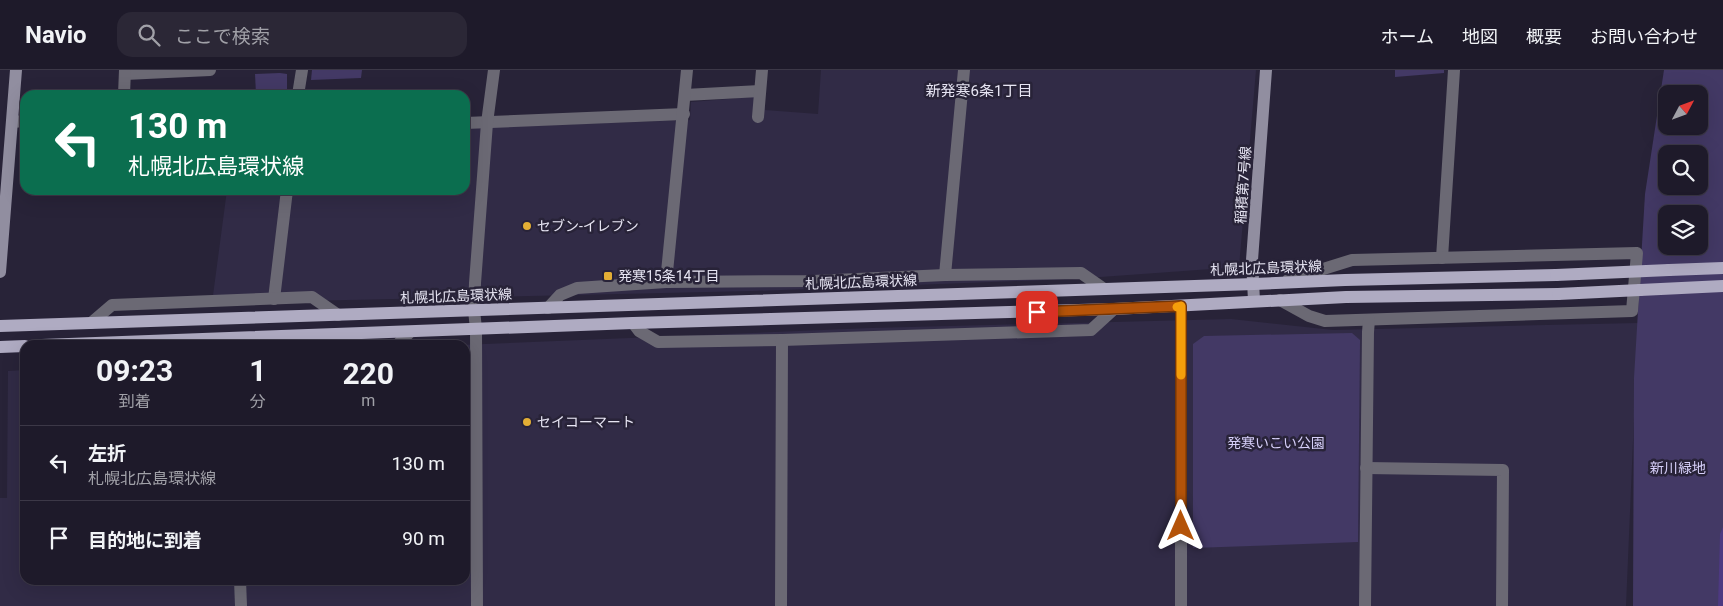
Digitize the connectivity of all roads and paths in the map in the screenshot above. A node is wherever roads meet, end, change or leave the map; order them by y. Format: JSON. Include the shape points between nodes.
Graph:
{"nodes":[{"id":1,"x":16,"y":70,"type":"edge"},
{"id":2,"x":210,"y":70,"type":"edge"},
{"id":3,"x":302,"y":70,"type":"edge"},
{"id":4,"x":494,"y":70,"type":"edge"},
{"id":5,"x":687,"y":70,"type":"edge"},
{"id":6,"x":762,"y":70,"type":"edge"},
{"id":7,"x":964,"y":70,"type":"edge"},
{"id":8,"x":1266,"y":70,"type":"edge"},
{"id":9,"x":1454,"y":70,"type":"edge"},
{"id":10,"x":125,"y":72,"type":"edge"},
{"id":11,"x":124,"y":90,"type":"edge"},
{"id":12,"x":299,"y":90,"type":"edge"},
{"id":13,"x":760,"y":91,"type":"junction"},
{"id":14,"x":685,"y":95,"type":"junction"},
{"id":15,"x":684,"y":114,"type":"junction"},
{"id":16,"x":758,"y":117,"type":"dead end"},
{"id":17,"x":19,"y":121,"type":"edge"},
{"id":18,"x":470,"y":123,"type":"edge"},
{"id":19,"x":488,"y":123,"type":"junction"},
{"id":20,"x":286,"y":195,"type":"edge"},
{"id":21,"x":1442,"y":258,"type":"junction"},
{"id":22,"x":1723,"y":268,"type":"edge"},
{"id":23,"x":0,"y":272,"type":"edge"},
{"id":24,"x":945,"y":275,"type":"junction"},
{"id":25,"x":666,"y":282,"type":"junction"},
{"id":26,"x":1278,"y":283,"type":"junction"},
{"id":27,"x":1254,"y":284,"type":"junction"},
{"id":28,"x":1723,"y":286,"type":"edge"},
{"id":29,"x":1104,"y":289,"type":"junction"},
{"id":30,"x":274,"y":299,"type":"junction"},
{"id":31,"x":1280,"y":300,"type":"junction"},
{"id":32,"x":1254,"y":302,"type":"junction"},
{"id":33,"x":1181,"y":306,"type":"junction"},
{"id":34,"x":548,"y":308,"type":"junction"},
{"id":35,"x":1114,"y":309,"type":"junction"},
{"id":36,"x":474,"y":310,"type":"junction"},
{"id":37,"x":338,"y":315,"type":"junction"},
{"id":38,"x":1369,"y":320,"type":"junction"},
{"id":39,"x":91,"y":323,"type":"junction"},
{"id":40,"x":633,"y":323,"type":"junction"},
{"id":41,"x":0,"y":326,"type":"edge"},
{"id":42,"x":476,"y":329,"type":"junction"},
{"id":43,"x":410,"y":332,"type":"junction"},
{"id":44,"x":219,"y":340,"type":"edge"},
{"id":45,"x":402,"y":340,"type":"edge"},
{"id":46,"x":782,"y":340,"type":"junction"},
{"id":47,"x":0,"y":346,"type":"edge"},
{"id":48,"x":20,"y":346,"type":"edge"},
{"id":49,"x":1366,"y":468,"type":"junction"},
{"id":50,"x":240,"y":585,"type":"edge"},
{"id":51,"x":240,"y":606,"type":"edge"},
{"id":52,"x":477,"y":606,"type":"edge"},
{"id":53,"x":781,"y":606,"type":"edge"},
{"id":54,"x":1181,"y":606,"type":"edge"},
{"id":55,"x":1365,"y":606,"type":"edge"},
{"id":56,"x":1502,"y":606,"type":"edge"}],
"edges":[{"from":1,"to":17,"type":"street"},
{"from":2,"to":10,"type":"street"},
{"from":3,"to":12,"type":"street"},
{"from":4,"to":19,"type":"street"},
{"from":5,"to":14,"type":"street"},
{"from":6,"to":13,"type":"street"},
{"from":7,"to":24,"type":"street"},
{"from":8,"to":27,"type":"street","name":"稲積第7号線","via":[[1252,260]]},
{"from":9,"to":21,"type":"street"},
{"from":10,"to":11,"type":"street"},
{"from":13,"to":14,"type":"street"},
{"from":13,"to":16,"type":"street"},
{"from":14,"to":15,"type":"street"},
{"from":15,"to":19,"type":"street"},
{"from":15,"to":25,"type":"street"},
{"from":17,"to":23,"type":"street"},
{"from":18,"to":19,"type":"street"},
{"from":19,"to":36,"type":"street"},
{"from":20,"to":30,"type":"street"},
{"from":21,"to":26,"type":"street","via":[[1352,260]]},
{"from":21,"to":38,"type":"street","via":[[1636,253],[1632,311]]},
{"from":22,"to":26,"type":"main road","name":"札幌北広島環状線","bridge":true},
{"from":24,"to":25,"type":"street","via":[[812,281]]},
{"from":24,"to":29,"type":"street","via":[[1081,273]]},
{"from":25,"to":34,"type":"street","via":[[577,288],[560,295]]},
{"from":26,"to":27,"type":"main road","name":"札幌北広島環状線"},
{"from":27,"to":29,"type":"main road","name":"札幌北広島環状線"},
{"from":27,"to":32,"type":"street","name":"稲積第7号線"},
{"from":28,"to":31,"type":"main road","bridge":true,"via":[[1558,294]]},
{"from":29,"to":34,"type":"main road","name":"札幌北広島環状線"},
{"from":30,"to":37,"type":"street","via":[[312,297]]},
{"from":30,"to":39,"type":"street","via":[[112,305]]},
{"from":31,"to":32,"type":"main road"},
{"from":31,"to":38,"type":"street","via":[[1325,321]]},
{"from":32,"to":33,"type":"main road"},
{"from":33,"to":35,"type":"main road"},
{"from":33,"to":54,"type":"street"},
{"from":34,"to":36,"type":"main road","name":"札幌北広島環状線"},
{"from":35,"to":40,"type":"main road"},
{"from":35,"to":46,"type":"street","via":[[1091,330]]},
{"from":36,"to":37,"type":"main road","name":"札幌北広島環状線"},
{"from":36,"to":42,"type":"street"},
{"from":37,"to":39,"type":"main road","name":"札幌北広島環状線"},
{"from":38,"to":49,"type":"street"},
{"from":39,"to":41,"type":"main road","name":"札幌北広島環状線"},
{"from":40,"to":42,"type":"main road"},
{"from":40,"to":46,"type":"street","via":[[639,331],[658,342]]},
{"from":42,"to":43,"type":"main road"},
{"from":42,"to":52,"type":"street"},
{"from":43,"to":44,"type":"main road"},
{"from":43,"to":45,"type":"street"},
{"from":46,"to":53,"type":"street"},
{"from":47,"to":48,"type":"main road"},
{"from":49,"to":55,"type":"street"},
{"from":49,"to":56,"type":"street","via":[[1503,470]]},
{"from":50,"to":51,"type":"street"}]}
